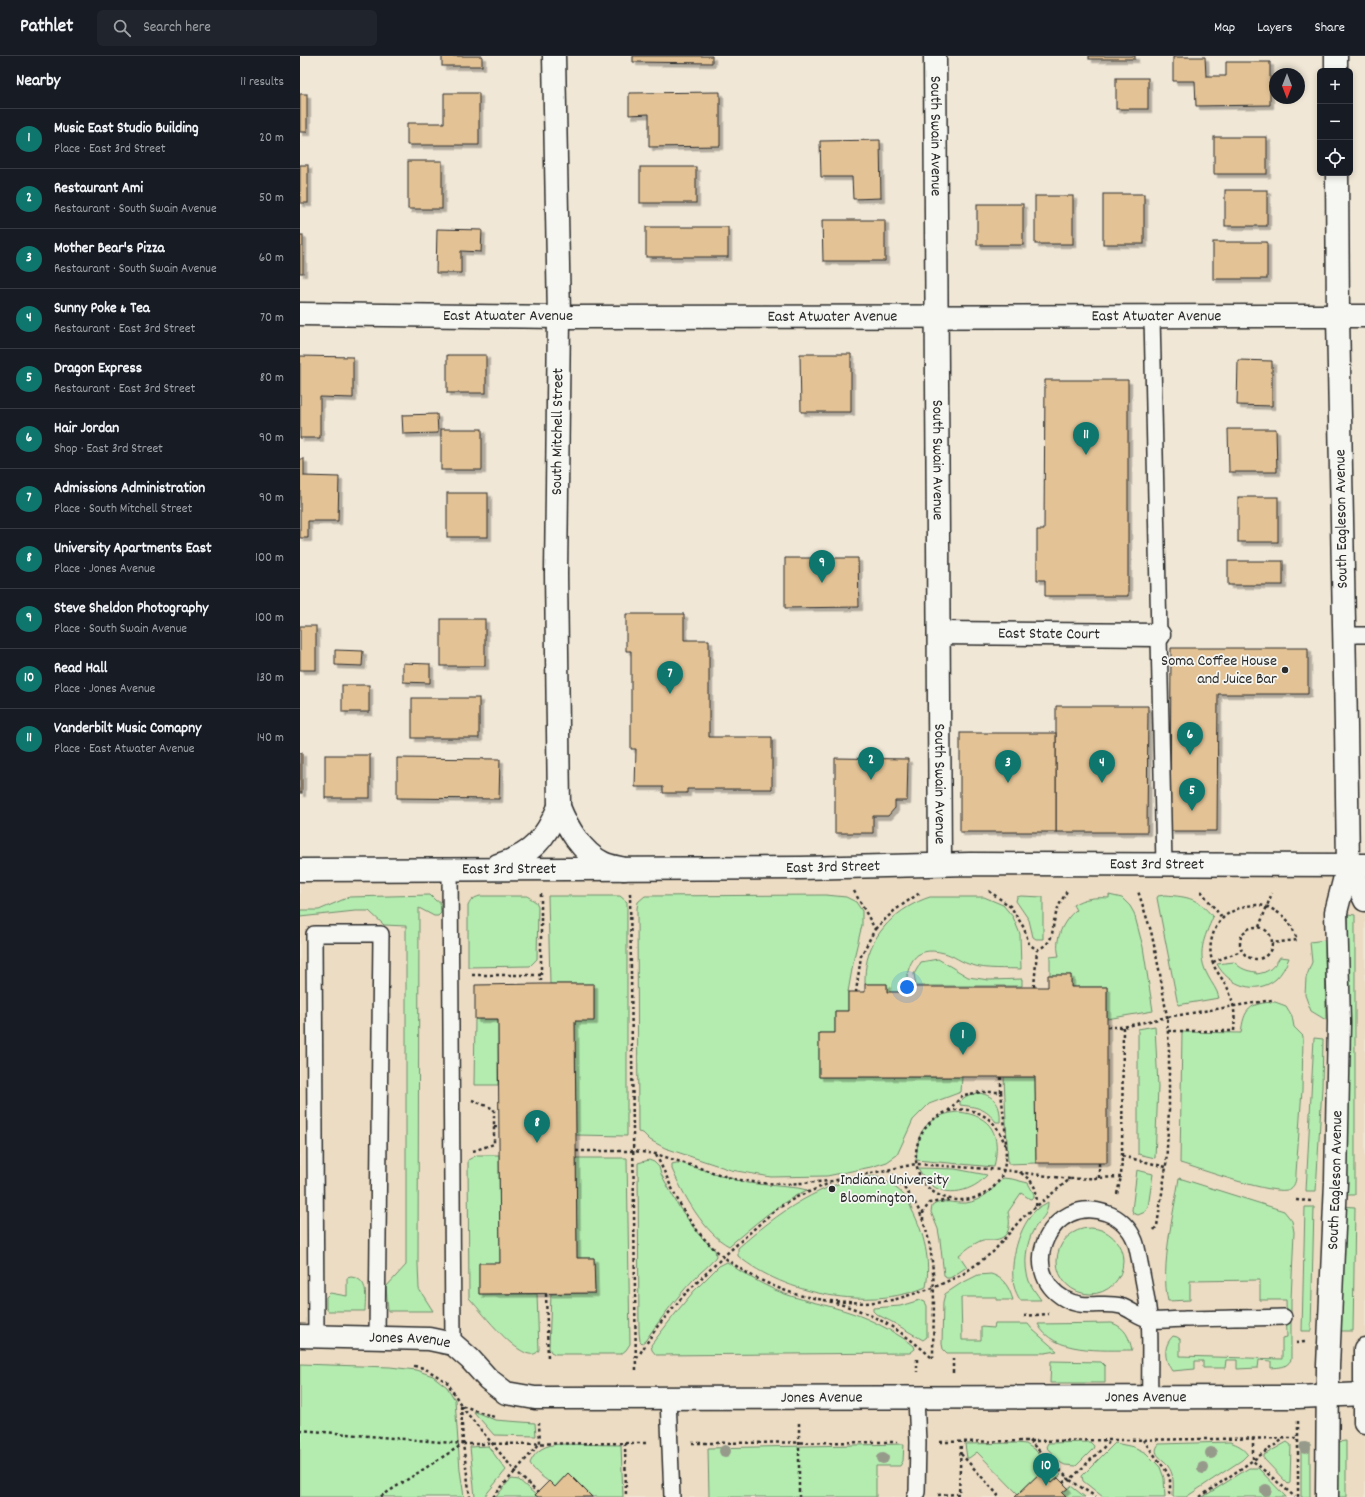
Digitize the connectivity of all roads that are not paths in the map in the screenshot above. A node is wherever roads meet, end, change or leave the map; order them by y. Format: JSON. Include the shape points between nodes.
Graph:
{"nodes":[{"id":1,"x":554,"y":56,"type":"edge"},
{"id":2,"x":936,"y":56,"type":"edge"},
{"id":3,"x":1336,"y":56,"type":"edge"},
{"id":4,"x":1336,"y":68,"type":"edge"},
{"id":5,"x":1337,"y":176,"type":"edge"},
{"id":6,"x":300,"y":314,"type":"edge"},
{"id":7,"x":937,"y":316,"type":"junction"},
{"id":8,"x":1152,"y":316,"type":"junction"},
{"id":9,"x":1338,"y":316,"type":"junction"},
{"id":10,"x":1365,"y":316,"type":"edge"},
{"id":11,"x":559,"y":317,"type":"junction"},
{"id":12,"x":939,"y":633,"type":"junction"},
{"id":13,"x":1159,"y":635,"type":"junction"},
{"id":14,"x":1355,"y":635,"type":"edge"},
{"id":15,"x":559,"y":807,"type":"junction"},
{"id":16,"x":940,"y":864,"type":"junction"},
{"id":17,"x":1164,"y":865,"type":"junction"},
{"id":18,"x":1356,"y":865,"type":"edge"},
{"id":19,"x":450,"y":869,"type":"junction"},
{"id":20,"x":473,"y":869,"type":"junction"},
{"id":21,"x":624,"y":869,"type":"junction"},
{"id":22,"x":300,"y":870,"type":"edge"},
{"id":23,"x":1365,"y":900,"type":"edge"},
{"id":24,"x":1284,"y":1317,"type":"dead end"},
{"id":25,"x":1149,"y":1320,"type":"junction"},
{"id":26,"x":308,"y":1336,"type":"edge"},
{"id":27,"x":378,"y":1338,"type":"junction"},
{"id":28,"x":453,"y":1344,"type":"junction"},
{"id":29,"x":1365,"y":1349,"type":"edge"},
{"id":30,"x":1364,"y":1394,"type":"edge"},
{"id":31,"x":1328,"y":1396,"type":"junction"},
{"id":32,"x":1150,"y":1397,"type":"junction"},
{"id":33,"x":668,"y":1398,"type":"junction"},
{"id":34,"x":916,"y":1398,"type":"junction"},
{"id":35,"x":1365,"y":1422,"type":"edge"},
{"id":36,"x":672,"y":1497,"type":"edge"},
{"id":37,"x":915,"y":1497,"type":"edge"},
{"id":38,"x":1327,"y":1497,"type":"edge"}],
"edges":[{"from":1,"to":11,"type":"street","name":"South Mitchell Street"},
{"from":2,"to":7,"type":"street","name":"South Swain Avenue"},
{"from":3,"to":4,"type":"street"},
{"from":5,"to":9,"type":"street","name":"South Eagleson Avenue"},
{"from":6,"to":11,"type":"street","name":"East Atwater Avenue"},
{"from":7,"to":8,"type":"street","name":"East Atwater Avenue"},
{"from":7,"to":11,"type":"street","name":"East Atwater Avenue"},
{"from":7,"to":12,"type":"street","name":"South Swain Avenue"},
{"from":8,"to":9,"type":"street","name":"East Atwater Avenue"},
{"from":8,"to":13,"type":"lane"},
{"from":9,"to":10,"type":"street","name":"East Atwater Avenue"},
{"from":9,"to":14,"type":"street","name":"South Eagleson Avenue"},
{"from":11,"to":15,"type":"street","name":"South Mitchell Street","via":[[556,574]]},
{"from":12,"to":13,"type":"street","name":"East State Court"},
{"from":12,"to":16,"type":"street","name":"South Swain Avenue"},
{"from":13,"to":17,"type":"lane"},
{"from":14,"to":18,"type":"street","name":"South Eagleson Avenue"},
{"from":15,"to":20,"type":"street","name":"South Mitchell Street","via":[[548,830],[534,847],[510,862]]},
{"from":15,"to":21,"type":"street","name":"South Mitchell Street","via":[[572,832],[590,854],[604,864]]},
{"from":16,"to":17,"type":"street","name":"East 3rd Street"},
{"from":16,"to":21,"type":"street","name":"East 3rd Street"},
{"from":17,"to":18,"type":"street","name":"East 3rd Street"},
{"from":18,"to":23,"type":"street","name":"South Eagleson Avenue"},
{"from":18,"to":31,"type":"street","name":"South Eagleson Avenue","via":[[1336,912],[1340,1022]]},
{"from":19,"to":20,"type":"street","name":"East 3rd Street"},
{"from":19,"to":22,"type":"street","name":"East 3rd Street"},
{"from":19,"to":28,"type":"lane"},
{"from":20,"to":21,"type":"street","name":"East 3rd Street"},
{"from":24,"to":25,"type":"lane"},
{"from":25,"to":25,"type":"lane","via":[[1147,1296],[1135,1241],[1122,1222],[1100,1210],[1086,1209],[1073,1212],[1060,1220],[1049,1231],[1041,1259],[1043,1271],[1055,1291],[1075,1303],[1085,1306],[1121,1306]]},
{"from":25,"to":32,"type":"lane"},
{"from":26,"to":27,"type":"street","name":"Jones Avenue"},
{"from":26,"to":27,"type":"lane","via":[[314,934],[381,934]]},
{"from":27,"to":28,"type":"street","name":"Jones Avenue","via":[[429,1339]]},
{"from":28,"to":33,"type":"street","name":"Jones Avenue","via":[[488,1379],[506,1392],[535,1398]]},
{"from":29,"to":30,"type":"street"},
{"from":30,"to":31,"type":"street","name":"Jones Avenue"},
{"from":30,"to":35,"type":"street"},
{"from":31,"to":32,"type":"street","name":"Jones Avenue"},
{"from":31,"to":38,"type":"street","name":"South Eagleson Avenue"},
{"from":32,"to":34,"type":"street","name":"Jones Avenue"},
{"from":33,"to":34,"type":"street","name":"Jones Avenue"},
{"from":33,"to":36,"type":"lane"},
{"from":34,"to":37,"type":"lane","via":[[918,1442]]}]}
